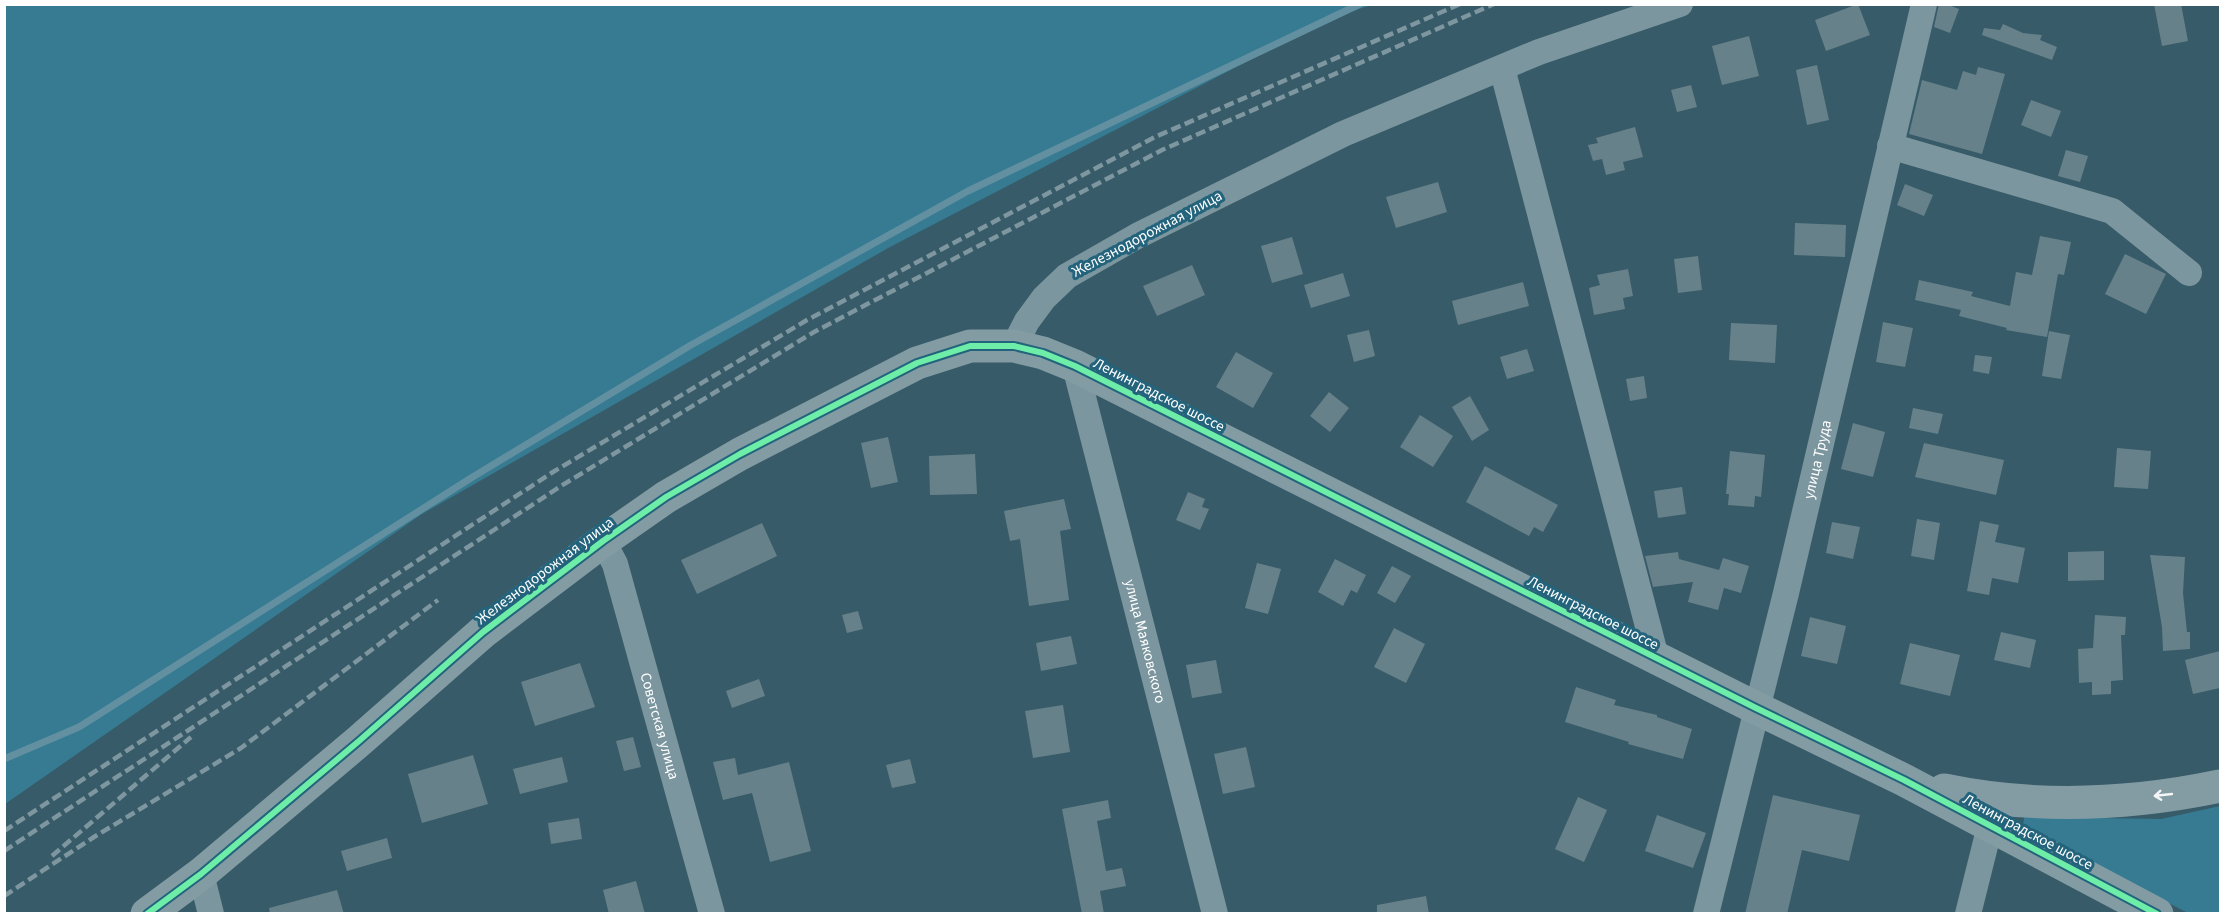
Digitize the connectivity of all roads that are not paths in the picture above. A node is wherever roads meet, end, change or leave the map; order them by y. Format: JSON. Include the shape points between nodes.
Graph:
{"nodes":[{"id":1,"x":1680,"y":4,"type":"edge"},
{"id":2,"x":1924,"y":4,"type":"edge"},
{"id":3,"x":1502,"y":68,"type":"junction"},
{"id":4,"x":1890,"y":146,"type":"junction"},
{"id":5,"x":2189,"y":273,"type":"dead end"},
{"id":6,"x":1014,"y":346,"type":"junction"},
{"id":7,"x":1075,"y":366,"type":"junction"},
{"id":8,"x":603,"y":541,"type":"junction"},
{"id":9,"x":1656,"y":657,"type":"junction"},
{"id":10,"x":1756,"y":708,"type":"junction"},
{"id":11,"x":1904,"y":780,"type":"junction"},
{"id":12,"x":2220,"y":786,"type":"edge"},
{"id":13,"x":1990,"y":825,"type":"junction"},
{"id":14,"x":201,"y":873,"type":"junction"},
{"id":15,"x":147,"y":914,"type":"edge"},
{"id":16,"x":211,"y":914,"type":"edge"},
{"id":17,"x":712,"y":914,"type":"edge"},
{"id":18,"x":1215,"y":914,"type":"edge"},
{"id":19,"x":1706,"y":914,"type":"edge"},
{"id":20,"x":1968,"y":914,"type":"edge"},
{"id":21,"x":2157,"y":914,"type":"edge"}],
"edges":[{"from":1,"to":3,"type":"street","name":"Железнодорожная улица"},
{"from":2,"to":4,"type":"street","name":"улица Труда"},
{"from":3,"to":6,"type":"street","name":"Железнодорожная улица","via":[[1343,134],[1137,236],[1067,276],[1044,298]]},
{"from":3,"to":9,"type":"street"},
{"from":4,"to":5,"type":"street","via":[[2112,211]]},
{"from":4,"to":10,"type":"street","name":"улица Труда"},
{"from":6,"to":7,"type":"street","name":"Ленинградское шоссе"},
{"from":6,"to":8,"type":"street","name":"Железнодорожная улица","via":[[970,346],[917,363],[740,454],[666,497]]},
{"from":7,"to":9,"type":"street","name":"Ленинградское шоссе"},
{"from":7,"to":18,"type":"street","name":"улица Маяковского"},
{"from":8,"to":14,"type":"street","name":"Железнодорожная улица","via":[[483,632]]},
{"from":8,"to":17,"type":"street","name":"Советская улица","via":[[615,564]]},
{"from":9,"to":10,"type":"street","name":"Ленинградское шоссе"},
{"from":10,"to":11,"type":"street","name":"Ленинградское шоссе"},
{"from":10,"to":19,"type":"street","name":"улица Труда"},
{"from":12,"to":11,"type":"street","one_way":true,"via":[[2126,800],[2054,804],[1970,796]]},
{"from":11,"to":13,"type":"street","name":"Ленинградское шоссе"},
{"from":13,"to":20,"type":"street"},
{"from":13,"to":21,"type":"street","name":"Ленинградское шоссе"},
{"from":14,"to":15,"type":"street","name":"Железнодорожная улица"},
{"from":14,"to":16,"type":"street"}]}
